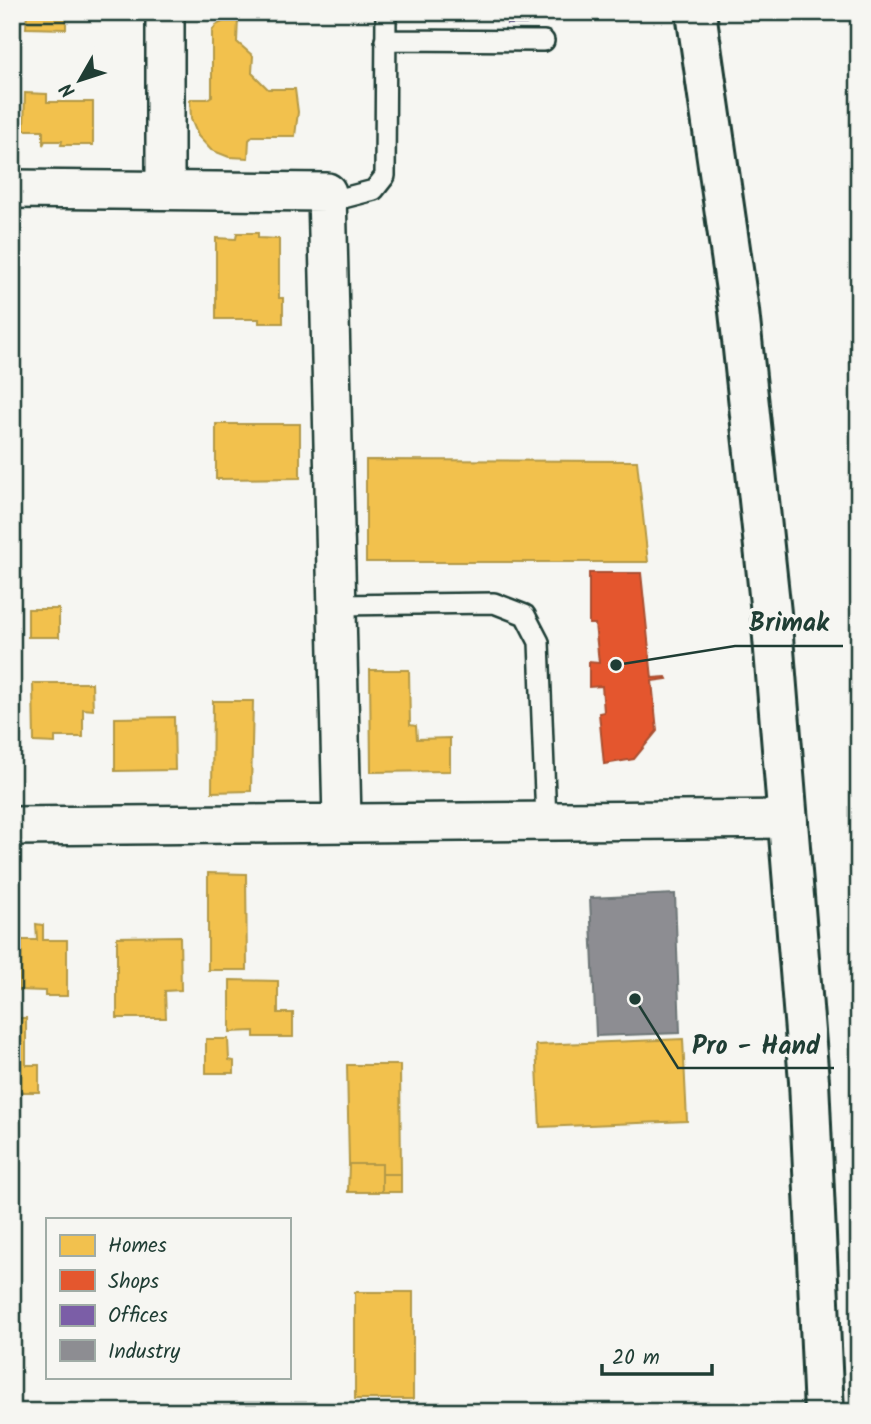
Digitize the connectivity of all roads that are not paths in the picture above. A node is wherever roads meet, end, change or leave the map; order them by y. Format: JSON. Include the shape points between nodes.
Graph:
{"nodes":[{"id":1,"x":165,"y":12,"type":"edge"},
{"id":2,"x":386,"y":12,"type":"edge"},
{"id":3,"x":696,"y":12,"type":"edge"},
{"id":4,"x":386,"y":40,"type":"junction"},
{"id":5,"x":544,"y":41,"type":"dead end"},
{"id":6,"x":12,"y":189,"type":"edge"},
{"id":7,"x":164,"y":190,"type":"junction"},
{"id":8,"x":327,"y":202,"type":"junction"},
{"id":9,"x":337,"y":605,"type":"junction"},
{"id":10,"x":788,"y":819,"type":"junction"},
{"id":11,"x":546,"y":820,"type":"junction"},
{"id":12,"x":342,"y":821,"type":"junction"},
{"id":13,"x":12,"y":826,"type":"edge"},
{"id":14,"x":824,"y":1412,"type":"edge"}],
"edges":[{"from":1,"to":7,"type":"street"},
{"from":2,"to":4,"type":"lane"},
{"from":3,"to":10,"type":"main road","via":[[740,325]]},
{"from":4,"to":5,"type":"lane"},
{"from":4,"to":8,"type":"lane","via":[[385,176],[374,190]]},
{"from":6,"to":7,"type":"street"},
{"from":7,"to":8,"type":"street","via":[[327,192]]},
{"from":8,"to":9,"type":"street"},
{"from":9,"to":11,"type":"lane","via":[[494,603],[524,615],[538,642]]},
{"from":9,"to":12,"type":"street"},
{"from":10,"to":11,"type":"street"},
{"from":10,"to":14,"type":"main road","via":[[809,1081]]},
{"from":11,"to":12,"type":"street"},
{"from":12,"to":13,"type":"street"}]}
